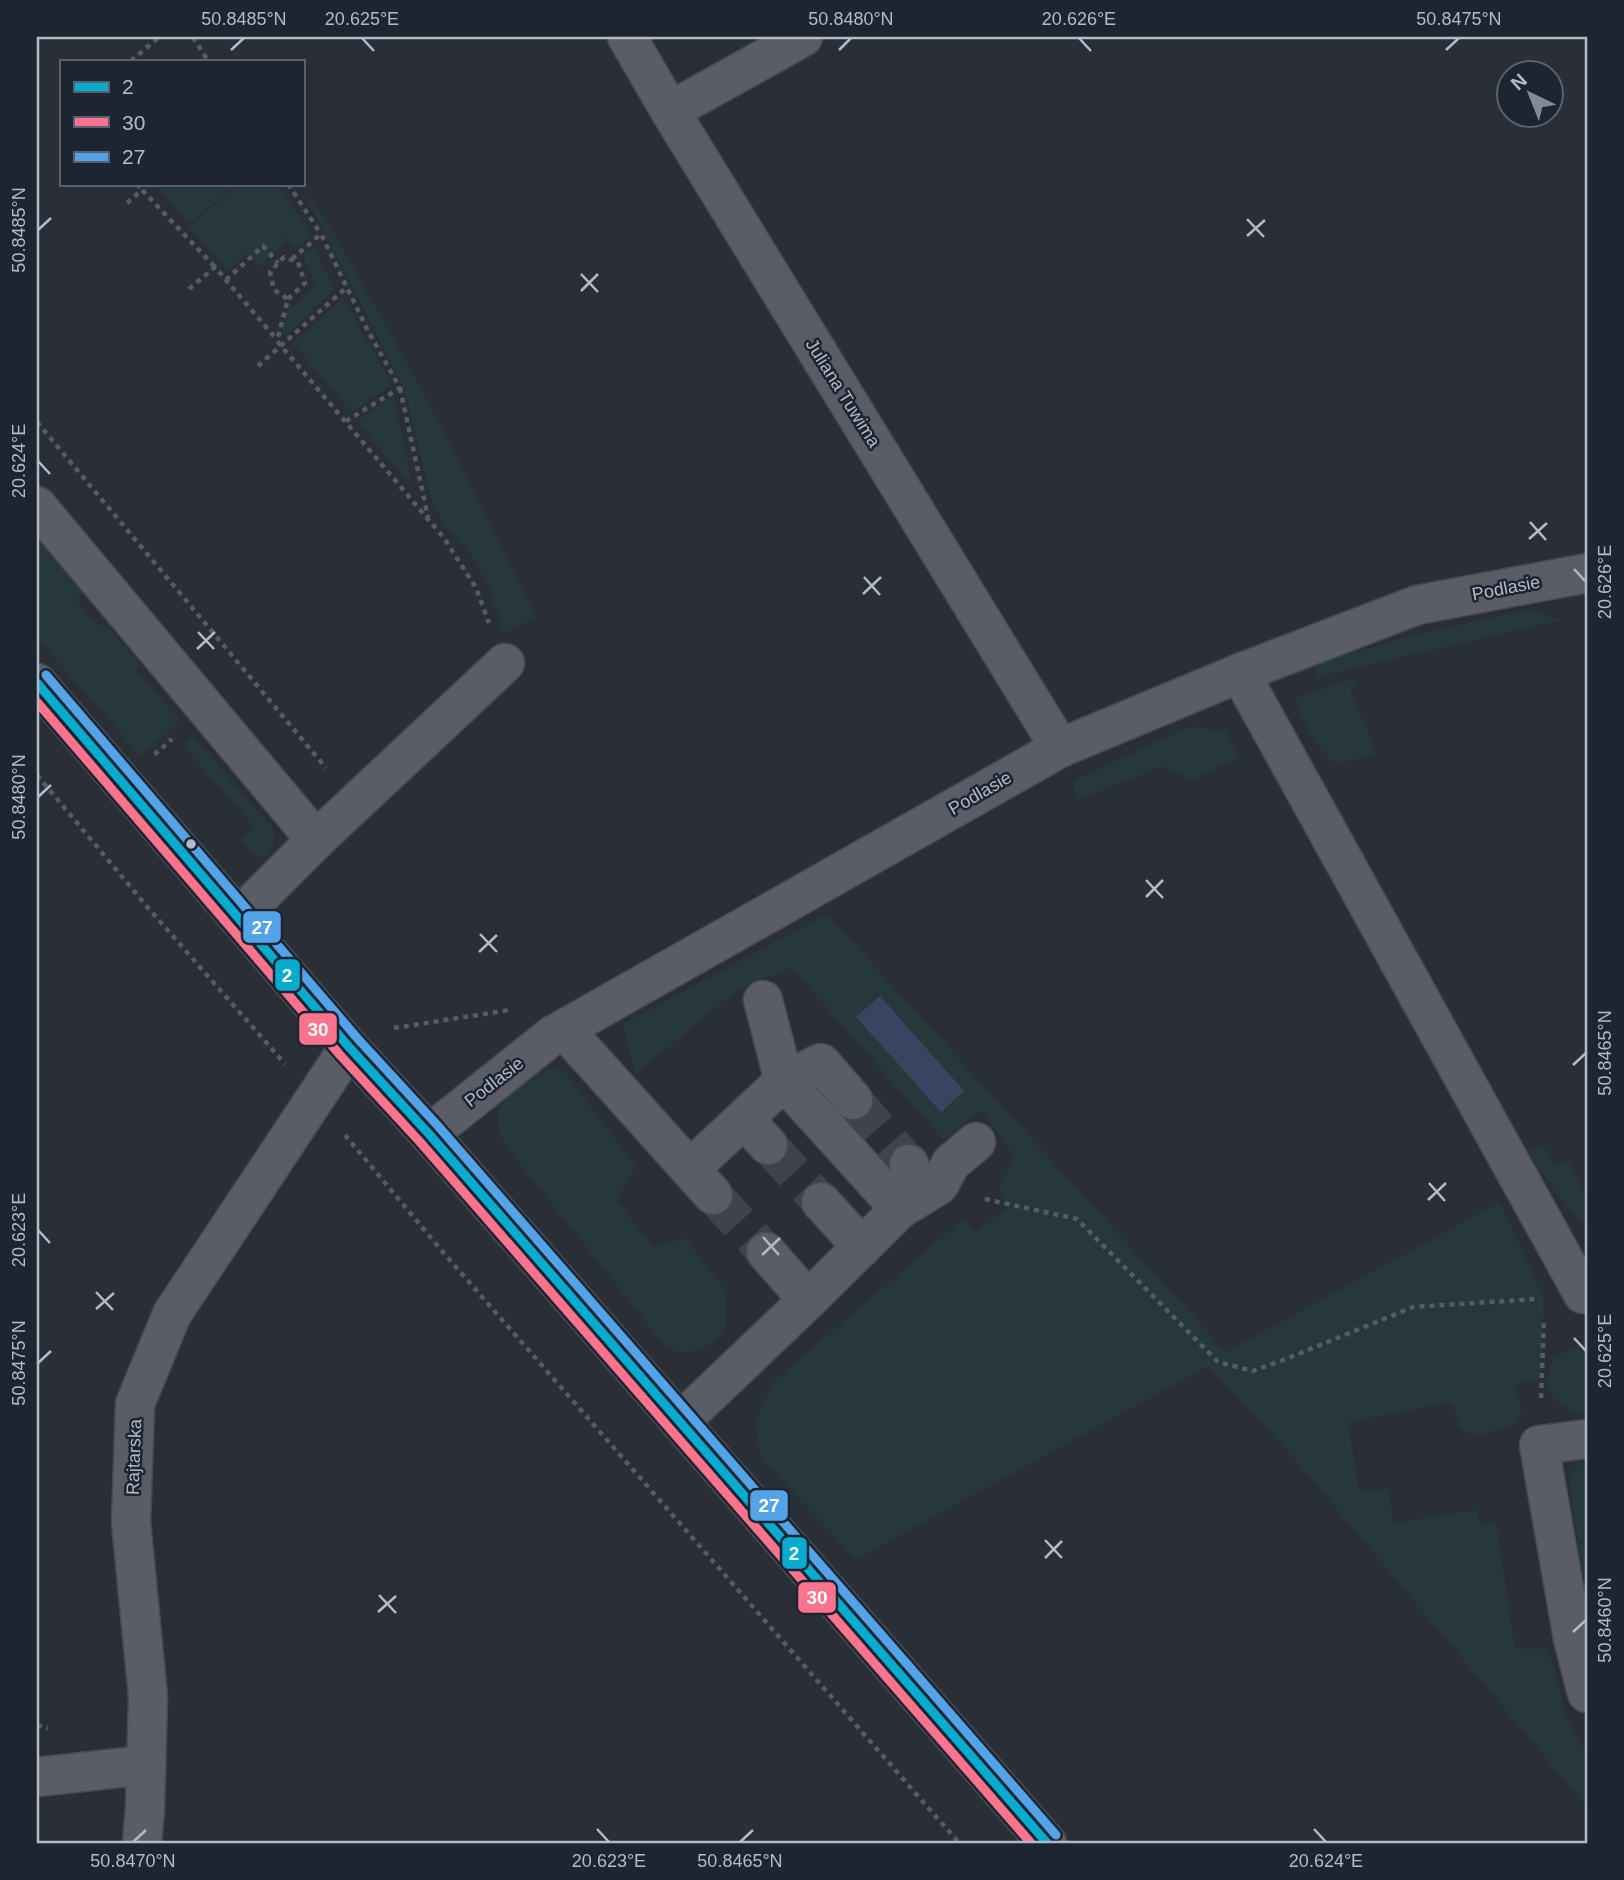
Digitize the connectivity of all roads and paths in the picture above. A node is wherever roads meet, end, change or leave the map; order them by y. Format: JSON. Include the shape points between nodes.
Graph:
{"nodes":[{"id":1,"x":159,"y":37,"type":"edge"},
{"id":2,"x":193,"y":37,"type":"edge"},
{"id":3,"x":627,"y":37,"type":"edge"},
{"id":4,"x":803,"y":37,"type":"edge"},
{"id":5,"x":132,"y":60,"type":"edge"},
{"id":6,"x":207,"y":60,"type":"edge"},
{"id":7,"x":670,"y":111,"type":"junction"},
{"id":8,"x":139,"y":186,"type":"edge"},
{"id":9,"x":289,"y":186,"type":"edge"},
{"id":10,"x":142,"y":190,"type":"junction"},
{"id":11,"x":127,"y":203,"type":"dead end"},
{"id":12,"x":321,"y":234,"type":"junction"},
{"id":13,"x":292,"y":259,"type":"junction"},
{"id":14,"x":278,"y":263,"type":"junction"},
{"id":15,"x":215,"y":267,"type":"junction"},
{"id":16,"x":226,"y":280,"type":"junction"},
{"id":17,"x":346,"y":287,"type":"junction"},
{"id":18,"x":189,"y":289,"type":"dead end"},
{"id":19,"x":288,"y":299,"type":"junction"},
{"id":20,"x":277,"y":341,"type":"junction"},
{"id":21,"x":282,"y":346,"type":"junction"},
{"id":22,"x":258,"y":366,"type":"dead end"},
{"id":23,"x":400,"y":388,"type":"junction"},
{"id":24,"x":37,"y":422,"type":"edge"},
{"id":25,"x":346,"y":422,"type":"junction"},
{"id":26,"x":37,"y":506,"type":"edge"},
{"id":27,"x":429,"y":520,"type":"junction"},
{"id":28,"x":1587,"y":573,"type":"edge"},
{"id":29,"x":505,"y":663,"type":"joint"},
{"id":30,"x":1240,"y":673,"type":"junction"},
{"id":31,"x":37,"y":683,"type":"edge"},
{"id":32,"x":206,"y":708,"type":"junction"},
{"id":33,"x":1060,"y":748,"type":"junction"},
{"id":34,"x":165,"y":764,"type":"dead end"},
{"id":35,"x":328,"y":770,"type":"dead end"},
{"id":36,"x":37,"y":775,"type":"edge"},
{"id":37,"x":316,"y":840,"type":"junction"},
{"id":38,"x":238,"y":918,"type":"junction"},
{"id":39,"x":763,"y":1000,"type":"dead end"},
{"id":40,"x":515,"y":1009,"type":"dead end"},
{"id":41,"x":386,"y":1018,"type":"dead end"},
{"id":42,"x":564,"y":1029,"type":"junction"},
{"id":43,"x":349,"y":1046,"type":"junction"},
{"id":44,"x":294,"y":1074,"type":"dead end"},
{"id":45,"x":784,"y":1081,"type":"junction"},
{"id":46,"x":853,"y":1100,"type":"tunnel mouth"},
{"id":47,"x":429,"y":1134,"type":"junction"},
{"id":48,"x":356,"y":1147,"type":"dead end"},
{"id":49,"x":985,"y":1152,"type":"dead end"},
{"id":50,"x":917,"y":1188,"type":"junction"},
{"id":51,"x":985,"y":1199,"type":"dead end"},
{"id":52,"x":821,"y":1202,"type":"tunnel mouth"},
{"id":53,"x":862,"y":1247,"type":"junction"},
{"id":54,"x":766,"y":1252,"type":"tunnel mouth"},
{"id":55,"x":1585,"y":1293,"type":"edge"},
{"id":56,"x":1544,"y":1299,"type":"junction"},
{"id":57,"x":808,"y":1300,"type":"junction"},
{"id":58,"x":680,"y":1422,"type":"junction"},
{"id":59,"x":1587,"y":1438,"type":"edge"},
{"id":60,"x":1539,"y":1445,"type":"junction"},
{"id":61,"x":1587,"y":1693,"type":"edge"},
{"id":62,"x":146,"y":1765,"type":"junction"},
{"id":63,"x":37,"y":1777,"type":"edge"},
{"id":64,"x":142,"y":1843,"type":"edge"},
{"id":65,"x":959,"y":1843,"type":"edge"},
{"id":66,"x":1047,"y":1843,"type":"edge"}],
"edges":[{"from":1,"to":5,"type":"path"},
{"from":2,"to":6,"type":"path"},
{"from":3,"to":7,"type":"street","name":"Juliana Tuwima"},
{"from":4,"to":7,"type":"street"},
{"from":7,"to":33,"type":"street","name":"Juliana Tuwima"},
{"from":8,"to":10,"type":"path"},
{"from":9,"to":12,"type":"path"},
{"from":10,"to":11,"type":"path"},
{"from":10,"to":15,"type":"path"},
{"from":12,"to":13,"type":"path"},
{"from":12,"to":17,"type":"path"},
{"from":13,"to":14,"type":"path","via":[[284,257]]},
{"from":13,"to":19,"type":"path","via":[[298,262],[305,283]]},
{"from":14,"to":16,"type":"path","via":[[263,246]]},
{"from":14,"to":19,"type":"path","via":[[270,272],[274,290]]},
{"from":15,"to":16,"type":"path"},
{"from":15,"to":18,"type":"path"},
{"from":16,"to":20,"type":"path"},
{"from":17,"to":21,"type":"path"},
{"from":17,"to":23,"type":"path"},
{"from":19,"to":20,"type":"path"},
{"from":20,"to":21,"type":"path"},
{"from":21,"to":22,"type":"path"},
{"from":21,"to":25,"type":"path"},
{"from":23,"to":25,"type":"path"},
{"from":23,"to":27,"type":"path"},
{"from":24,"to":35,"type":"path"},
{"from":25,"to":27,"type":"path"},
{"from":26,"to":32,"type":"street"},
{"from":27,"to":29,"type":"path","via":[[476,588]]},
{"from":28,"to":30,"type":"street","name":"Podlasie","via":[[1417,605]]},
{"from":29,"to":37,"type":"street"},
{"from":30,"to":33,"type":"street","name":"Podlasie"},
{"from":30,"to":55,"type":"street"},
{"from":31,"to":38,"type":"street"},
{"from":32,"to":34,"type":"path","via":[[156,754]]},
{"from":32,"to":37,"type":"street"},
{"from":33,"to":42,"type":"street","name":"Podlasie"},
{"from":36,"to":44,"type":"path"},
{"from":37,"to":38,"type":"street"},
{"from":38,"to":43,"type":"street"},
{"from":39,"to":45,"type":"street"},
{"from":40,"to":41,"type":"path","via":[[395,1028]]},
{"from":42,"to":45,"type":"street","via":[[702,1182],[756,1132]]},
{"from":42,"to":47,"type":"street","name":"Podlasie"},
{"from":43,"to":47,"type":"street"},
{"from":43,"to":62,"type":"street","name":"Rajtarska","via":[[172,1314],[135,1404],[131,1522],[148,1696]]},
{"from":45,"to":46,"type":"street","via":[[821,1063]]},
{"from":45,"to":50,"type":"street"},
{"from":47,"to":58,"type":"street"},
{"from":48,"to":65,"type":"path"},
{"from":49,"to":50,"type":"street","via":[[951,1163]]},
{"from":50,"to":53,"type":"street"},
{"from":51,"to":56,"type":"path","via":[[1077,1219],[1218,1362],[1254,1371],[1413,1307]]},
{"from":52,"to":53,"type":"street"},
{"from":53,"to":57,"type":"street"},
{"from":54,"to":57,"type":"street"},
{"from":55,"to":56,"type":"path"},
{"from":56,"to":60,"type":"path"},
{"from":57,"to":58,"type":"street"},
{"from":58,"to":66,"type":"street"},
{"from":59,"to":60,"type":"street"},
{"from":60,"to":61,"type":"street"},
{"from":62,"to":63,"type":"street"},
{"from":62,"to":64,"type":"street","name":"Rajtarska"}]}
